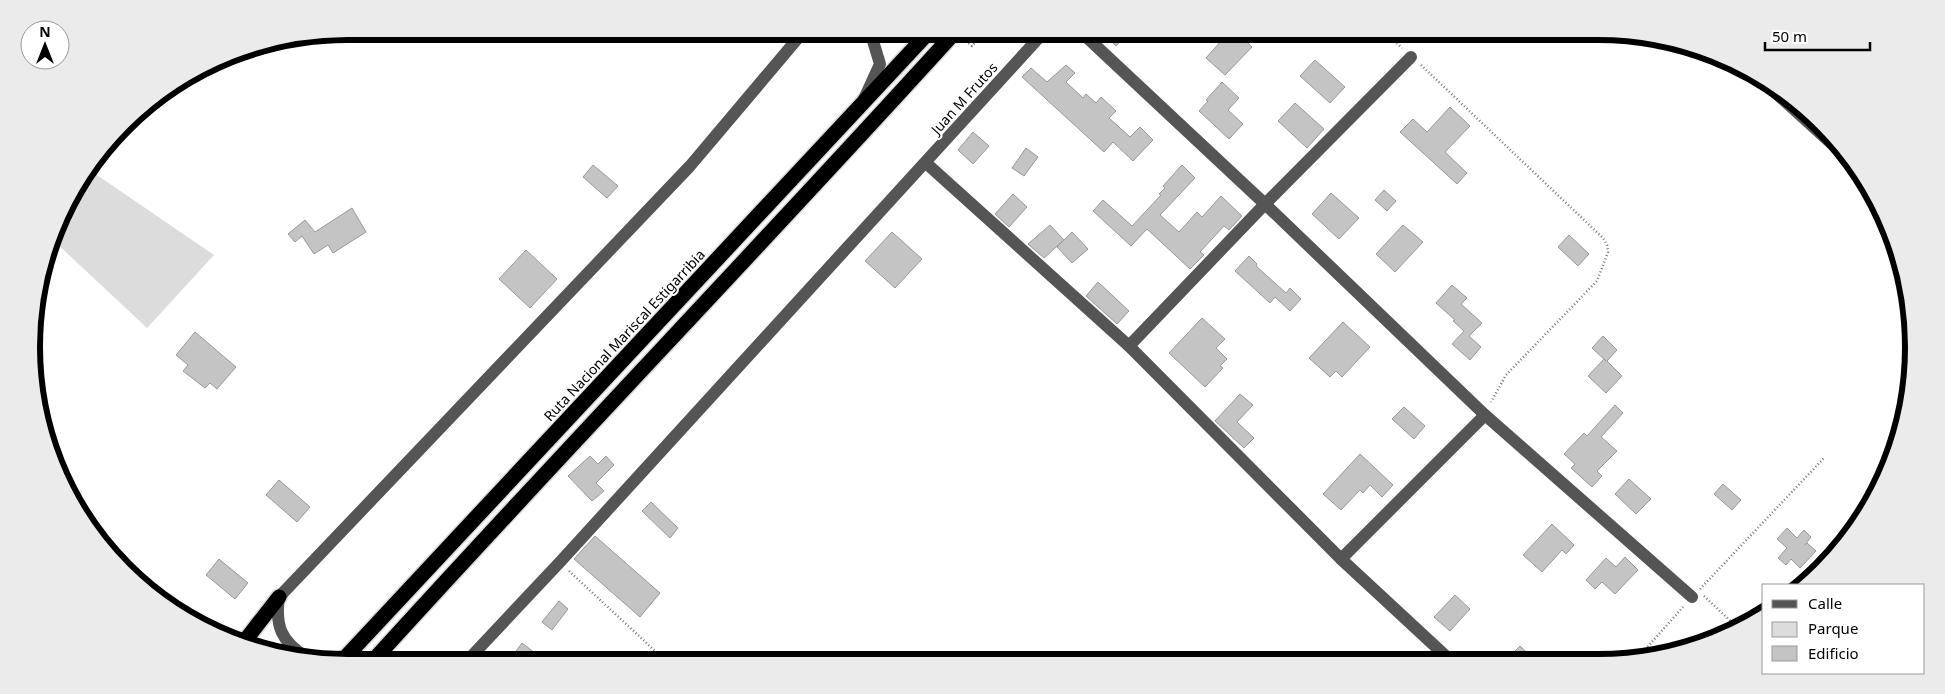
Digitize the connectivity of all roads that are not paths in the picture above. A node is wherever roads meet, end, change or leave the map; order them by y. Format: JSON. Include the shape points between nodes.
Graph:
{"nodes":[{"id":1,"x":796,"y":40,"type":"edge"},
{"id":2,"x":873,"y":40,"type":"edge"},
{"id":3,"x":922,"y":40,"type":"edge"},
{"id":4,"x":948,"y":40,"type":"edge"},
{"id":5,"x":1037,"y":40,"type":"edge"},
{"id":6,"x":1090,"y":40,"type":"edge"},
{"id":7,"x":1412,"y":56,"type":"road end"},
{"id":8,"x":863,"y":103,"type":"junction"},
{"id":9,"x":926,"y":163,"type":"junction"},
{"id":10,"x":1266,"y":204,"type":"junction"},
{"id":11,"x":1129,"y":346,"type":"junction"},
{"id":12,"x":1484,"y":415,"type":"junction"},
{"id":13,"x":1341,"y":558,"type":"junction"},
{"id":14,"x":279,"y":597,"type":"junction"},
{"id":15,"x":1692,"y":597,"type":"road end"},
{"id":16,"x":247,"y":638,"type":"edge"},
{"id":17,"x":294,"y":649,"type":"edge"},
{"id":18,"x":346,"y":654,"type":"edge"},
{"id":19,"x":379,"y":654,"type":"edge"},
{"id":20,"x":474,"y":654,"type":"edge"},
{"id":21,"x":1444,"y":654,"type":"edge"}],
"edges":[{"from":1,"to":14,"type":"street","via":[[690,166]]},
{"from":2,"to":8,"type":"street","via":[[880,64]]},
{"from":3,"to":8,"type":"highway","name":"Ruta Nacional Mariscal Estigarribia"},
{"from":4,"to":19,"type":"highway"},
{"from":5,"to":9,"type":"street","name":"Juan M Frutos"},
{"from":6,"to":10,"type":"street"},
{"from":7,"to":10,"type":"street"},
{"from":8,"to":18,"type":"highway","name":"Ruta Nacional Mariscal Estigarribia"},
{"from":9,"to":11,"type":"street"},
{"from":9,"to":20,"type":"street","name":"Juan M Frutos"},
{"from":10,"to":11,"type":"street"},
{"from":10,"to":12,"type":"street"},
{"from":11,"to":13,"type":"street"},
{"from":12,"to":13,"type":"street"},
{"from":12,"to":15,"type":"street"},
{"from":13,"to":21,"type":"street"},
{"from":14,"to":16,"type":"highway"},
{"from":14,"to":17,"type":"street","via":[[277,615],[281,633]]}]}
